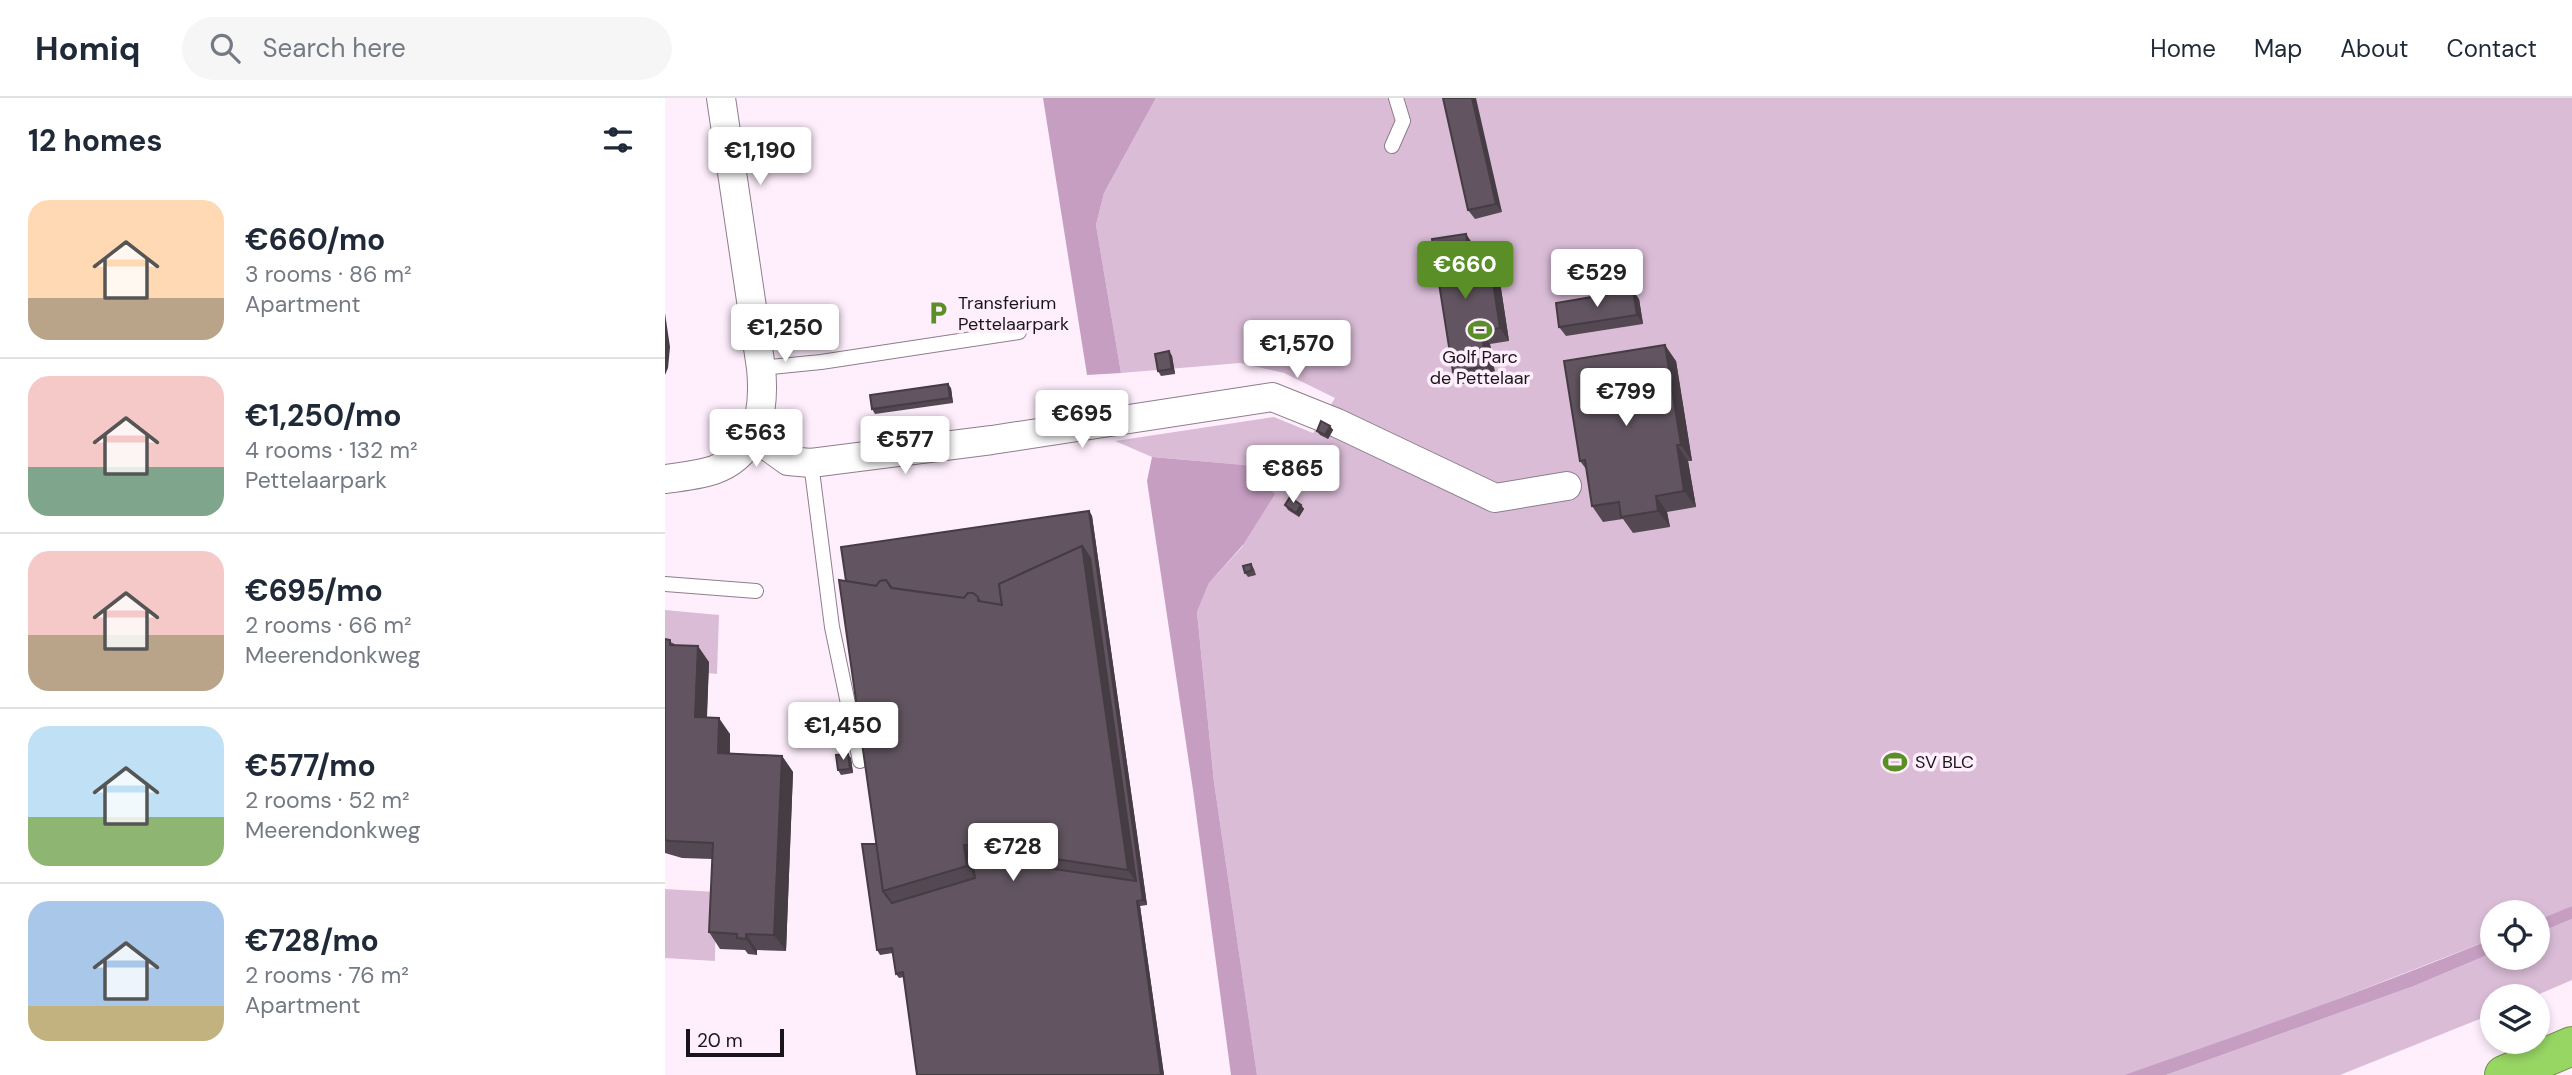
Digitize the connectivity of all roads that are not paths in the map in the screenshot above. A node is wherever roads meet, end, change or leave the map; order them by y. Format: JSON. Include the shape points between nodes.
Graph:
{"nodes":[{"id":1,"x":721,"y":98,"type":"edge"},
{"id":2,"x":1397,"y":98,"type":"edge"},
{"id":3,"x":1392,"y":146,"type":"dead end"},
{"id":4,"x":1019,"y":332,"type":"dead end"},
{"id":5,"x":761,"y":368,"type":"junction"},
{"id":6,"x":753,"y":436,"type":"junction"},
{"id":7,"x":811,"y":463,"type":"junction"},
{"id":8,"x":665,"y":479,"type":"edge"},
{"id":9,"x":1567,"y":486,"type":"dead end"},
{"id":10,"x":665,"y":584,"type":"edge"},
{"id":11,"x":756,"y":591,"type":"dead end"},
{"id":12,"x":860,"y":761,"type":"edge"},
{"id":13,"x":2572,"y":1045,"type":"edge"},
{"id":14,"x":2504,"y":1075,"type":"edge"}],
"edges":[{"from":1,"to":5,"type":"street"},
{"from":2,"to":3,"type":"lane","via":[[1403,121]]},
{"from":4,"to":5,"type":"lane"},
{"from":5,"to":6,"type":"street","via":[[763,408]]},
{"from":6,"to":7,"type":"street","via":[[788,461]]},
{"from":6,"to":8,"type":"street","via":[[727,464],[701,474]]},
{"from":7,"to":9,"type":"street","via":[[1272,397],[1495,498]]},
{"from":7,"to":12,"type":"lane","via":[[832,627]]},
{"from":10,"to":11,"type":"lane"},
{"from":13,"to":14,"type":"highway"}]}
